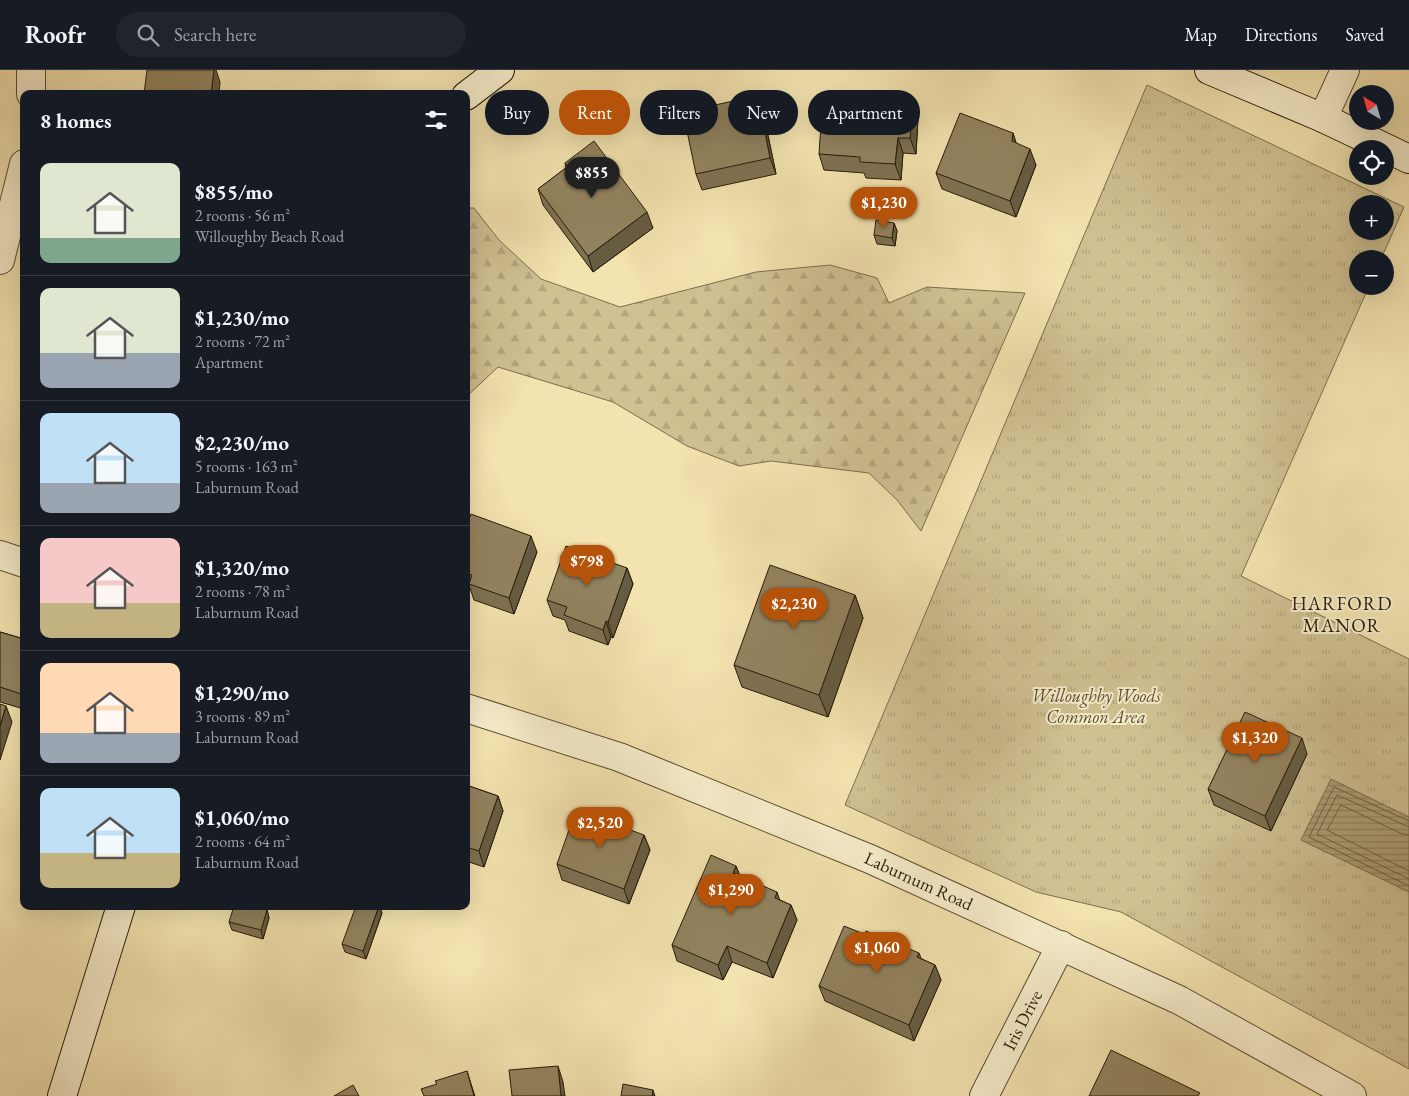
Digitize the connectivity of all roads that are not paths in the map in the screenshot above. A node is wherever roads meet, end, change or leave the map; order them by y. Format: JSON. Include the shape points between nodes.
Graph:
{"nodes":[{"id":1,"x":31,"y":70,"type":"edge"},
{"id":2,"x":500,"y":70,"type":"edge"},
{"id":3,"x":1209,"y":70,"type":"edge"},
{"id":4,"x":1345,"y":70,"type":"edge"},
{"id":5,"x":31,"y":90,"type":"edge"},
{"id":6,"x":470,"y":93,"type":"edge"},
{"id":7,"x":1323,"y":118,"type":"junction"},
{"id":8,"x":1409,"y":159,"type":"edge"},
{"id":9,"x":20,"y":180,"type":"edge"},
{"id":10,"x":0,"y":260,"type":"edge"},
{"id":11,"x":0,"y":555,"type":"edge"},
{"id":12,"x":20,"y":562,"type":"edge"},
{"id":13,"x":470,"y":709,"type":"edge"},
{"id":14,"x":120,"y":910,"type":"edge"},
{"id":15,"x":1061,"y":945,"type":"junction"},
{"id":16,"x":62,"y":1096,"type":"edge"},
{"id":17,"x":984,"y":1096,"type":"edge"},
{"id":18,"x":1352,"y":1096,"type":"edge"}],
"edges":[{"from":1,"to":5,"type":"street"},
{"from":2,"to":6,"type":"street"},
{"from":3,"to":7,"type":"street"},
{"from":4,"to":7,"type":"street"},
{"from":7,"to":8,"type":"street"},
{"from":9,"to":10,"type":"street"},
{"from":11,"to":12,"type":"street"},
{"from":13,"to":15,"type":"street","name":"Laburnum Road","via":[[619,757],[870,859]]},
{"from":14,"to":16,"type":"street"},
{"from":15,"to":17,"type":"street","name":"Iris Drive"},
{"from":15,"to":18,"type":"street","name":"Laburnum Road","via":[[1179,1000]]}]}
